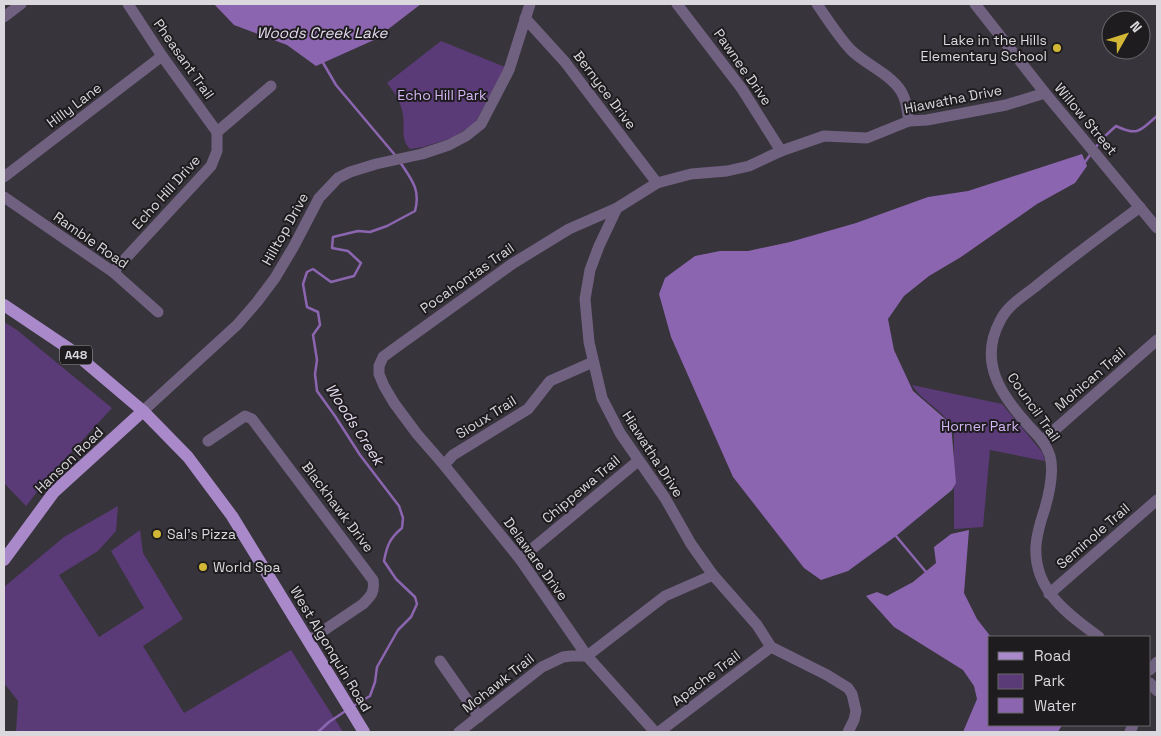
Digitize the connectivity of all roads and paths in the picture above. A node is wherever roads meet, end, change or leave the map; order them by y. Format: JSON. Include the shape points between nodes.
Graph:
{"nodes":[{"id":1,"x":21,"y":4,"type":"edge"},
{"id":2,"x":128,"y":4,"type":"edge"},
{"id":3,"x":530,"y":4,"type":"edge"},
{"id":4,"x":677,"y":4,"type":"edge"},
{"id":5,"x":817,"y":4,"type":"edge"},
{"id":6,"x":975,"y":4,"type":"edge"},
{"id":7,"x":4,"y":17,"type":"edge"},
{"id":8,"x":525,"y":18,"type":"junction"},
{"id":9,"x":162,"y":56,"type":"junction"},
{"id":10,"x":270,"y":86,"type":"dead end"},
{"id":11,"x":1045,"y":93,"type":"junction"},
{"id":12,"x":909,"y":121,"type":"junction"},
{"id":13,"x":217,"y":132,"type":"junction"},
{"id":14,"x":781,"y":151,"type":"junction"},
{"id":15,"x":4,"y":177,"type":"edge"},
{"id":16,"x":656,"y":183,"type":"junction"},
{"id":17,"x":4,"y":197,"type":"edge"},
{"id":18,"x":1140,"y":207,"type":"junction"},
{"id":19,"x":617,"y":208,"type":"junction"},
{"id":20,"x":1157,"y":228,"type":"edge"},
{"id":21,"x":113,"y":272,"type":"junction"},
{"id":22,"x":4,"y":305,"type":"edge"},
{"id":23,"x":158,"y":312,"type":"dead end"},
{"id":24,"x":1157,"y":340,"type":"edge"},
{"id":25,"x":593,"y":362,"type":"junction"},
{"id":26,"x":394,"y":403,"type":"joint"},
{"id":27,"x":143,"y":411,"type":"junction"},
{"id":28,"x":208,"y":441,"type":"dead end"},
{"id":29,"x":1042,"y":441,"type":"junction"},
{"id":30,"x":638,"y":461,"type":"junction"},
{"id":31,"x":444,"y":464,"type":"junction"},
{"id":32,"x":1157,"y":500,"type":"edge"},
{"id":33,"x":520,"y":559,"type":"junction"},
{"id":34,"x":4,"y":560,"type":"edge"},
{"id":35,"x":713,"y":575,"type":"junction"},
{"id":36,"x":1049,"y":594,"type":"junction"},
{"id":37,"x":1097,"y":636,"type":"edge"},
{"id":38,"x":308,"y":641,"type":"junction"},
{"id":39,"x":771,"y":647,"type":"junction"},
{"id":40,"x":587,"y":656,"type":"junction"},
{"id":41,"x":440,"y":661,"type":"dead end"},
{"id":42,"x":479,"y":717,"type":"junction"},
{"id":43,"x":362,"y":729,"type":"edge"},
{"id":44,"x":459,"y":732,"type":"edge"},
{"id":45,"x":657,"y":732,"type":"edge"},
{"id":46,"x":848,"y":732,"type":"edge"}],
"edges":[{"from":1,"to":7,"type":"street"},
{"from":2,"to":9,"type":"street","name":"Pheasant Trail"},
{"from":3,"to":8,"type":"street","name":"Hilltop Drive"},
{"from":4,"to":14,"type":"street","name":"Pawnee Drive","via":[[742,89]]},
{"from":5,"to":12,"type":"street","via":[[852,51],[900,89]]},
{"from":6,"to":11,"type":"street","name":"Willow Street"},
{"from":8,"to":16,"type":"street","name":"Bernyce Drive","via":[[565,62]]},
{"from":8,"to":27,"type":"street","name":"Hilltop Drive","via":[[509,70],[481,124],[458,141],[338,178],[319,198],[275,278],[257,302],[237,325]]},
{"from":9,"to":13,"type":"street","name":"Pheasant Trail"},
{"from":9,"to":15,"type":"street","name":"Hilly Lane"},
{"from":10,"to":13,"type":"street"},
{"from":11,"to":12,"type":"street","name":"Hiawatha Drive","via":[[1006,105]]},
{"from":11,"to":18,"type":"street","name":"Willow Street"},
{"from":12,"to":14,"type":"street","name":"Hiawatha Drive","via":[[867,138],[824,136]]},
{"from":13,"to":21,"type":"street","name":"Echo Hill Drive","via":[[217,151],[211,166]]},
{"from":14,"to":16,"type":"street","name":"Hiawatha Drive","via":[[749,166],[691,174]]},
{"from":16,"to":19,"type":"street","name":"Hiawatha Drive"},
{"from":17,"to":21,"type":"street","name":"Ramble Road"},
{"from":18,"to":20,"type":"street","name":"Willow Street"},
{"from":18,"to":29,"type":"street","name":"Council Trail","via":[[1014,304],[1000,321],[992,342],[991,364],[1009,402]]},
{"from":19,"to":25,"type":"street","name":"Hiawatha Drive","via":[[599,246],[586,286],[586,320]]},
{"from":19,"to":26,"type":"street","name":"Pocahontas Trail","via":[[569,229],[512,264],[390,350],[378,366]]},
{"from":21,"to":23,"type":"street","name":"Ramble Road"},
{"from":22,"to":27,"type":"main road","name":"West Algonquin Road","number":"A48","via":[[71,350]]},
{"from":24,"to":29,"type":"street","name":"Mohican Trail"},
{"from":25,"to":30,"type":"street","name":"Hiawatha Drive","via":[[607,409]]},
{"from":25,"to":31,"type":"street","name":"Sioux Trail","via":[[550,381],[528,409],[453,455]]},
{"from":26,"to":31,"type":"street","name":"Delaware Drive","via":[[416,434]]},
{"from":27,"to":34,"type":"main road","name":"Hanson Road","via":[[54,492]]},
{"from":27,"to":38,"type":"main road","name":"West Algonquin Road","number":"A48","via":[[188,457],[232,516]]},
{"from":28,"to":38,"type":"street","name":"Blackhawk Drive","via":[[245,416],[252,420],[373,580],[375,589],[364,604]]},
{"from":29,"to":36,"type":"street","name":"Council Trail","via":[[1050,457],[1050,489],[1036,546],[1039,572]]},
{"from":30,"to":33,"type":"street","name":"Chippewa Trail"},
{"from":30,"to":35,"type":"street","name":"Hiawatha Drive"},
{"from":31,"to":33,"type":"street","name":"Delaware Drive"},
{"from":32,"to":36,"type":"street","name":"Seminole Trail"},
{"from":33,"to":40,"type":"street","name":"Delaware Drive"},
{"from":35,"to":39,"type":"street","name":"Hiawatha Drive","via":[[757,625]]},
{"from":35,"to":40,"type":"street","via":[[665,596]]},
{"from":36,"to":37,"type":"street","name":"Council Trail"},
{"from":38,"to":43,"type":"main road","name":"West Algonquin Road","number":"A48"},
{"from":39,"to":45,"type":"street","name":"Apache Trail"},
{"from":39,"to":46,"type":"street","via":[[848,688],[856,711]]},
{"from":40,"to":42,"type":"street","name":"Mohawk Trail","via":[[563,657],[548,664]]},
{"from":40,"to":45,"type":"street","name":"Delaware Drive"},
{"from":41,"to":42,"type":"street"},
{"from":42,"to":44,"type":"street","name":"Mohawk Trail"}]}
